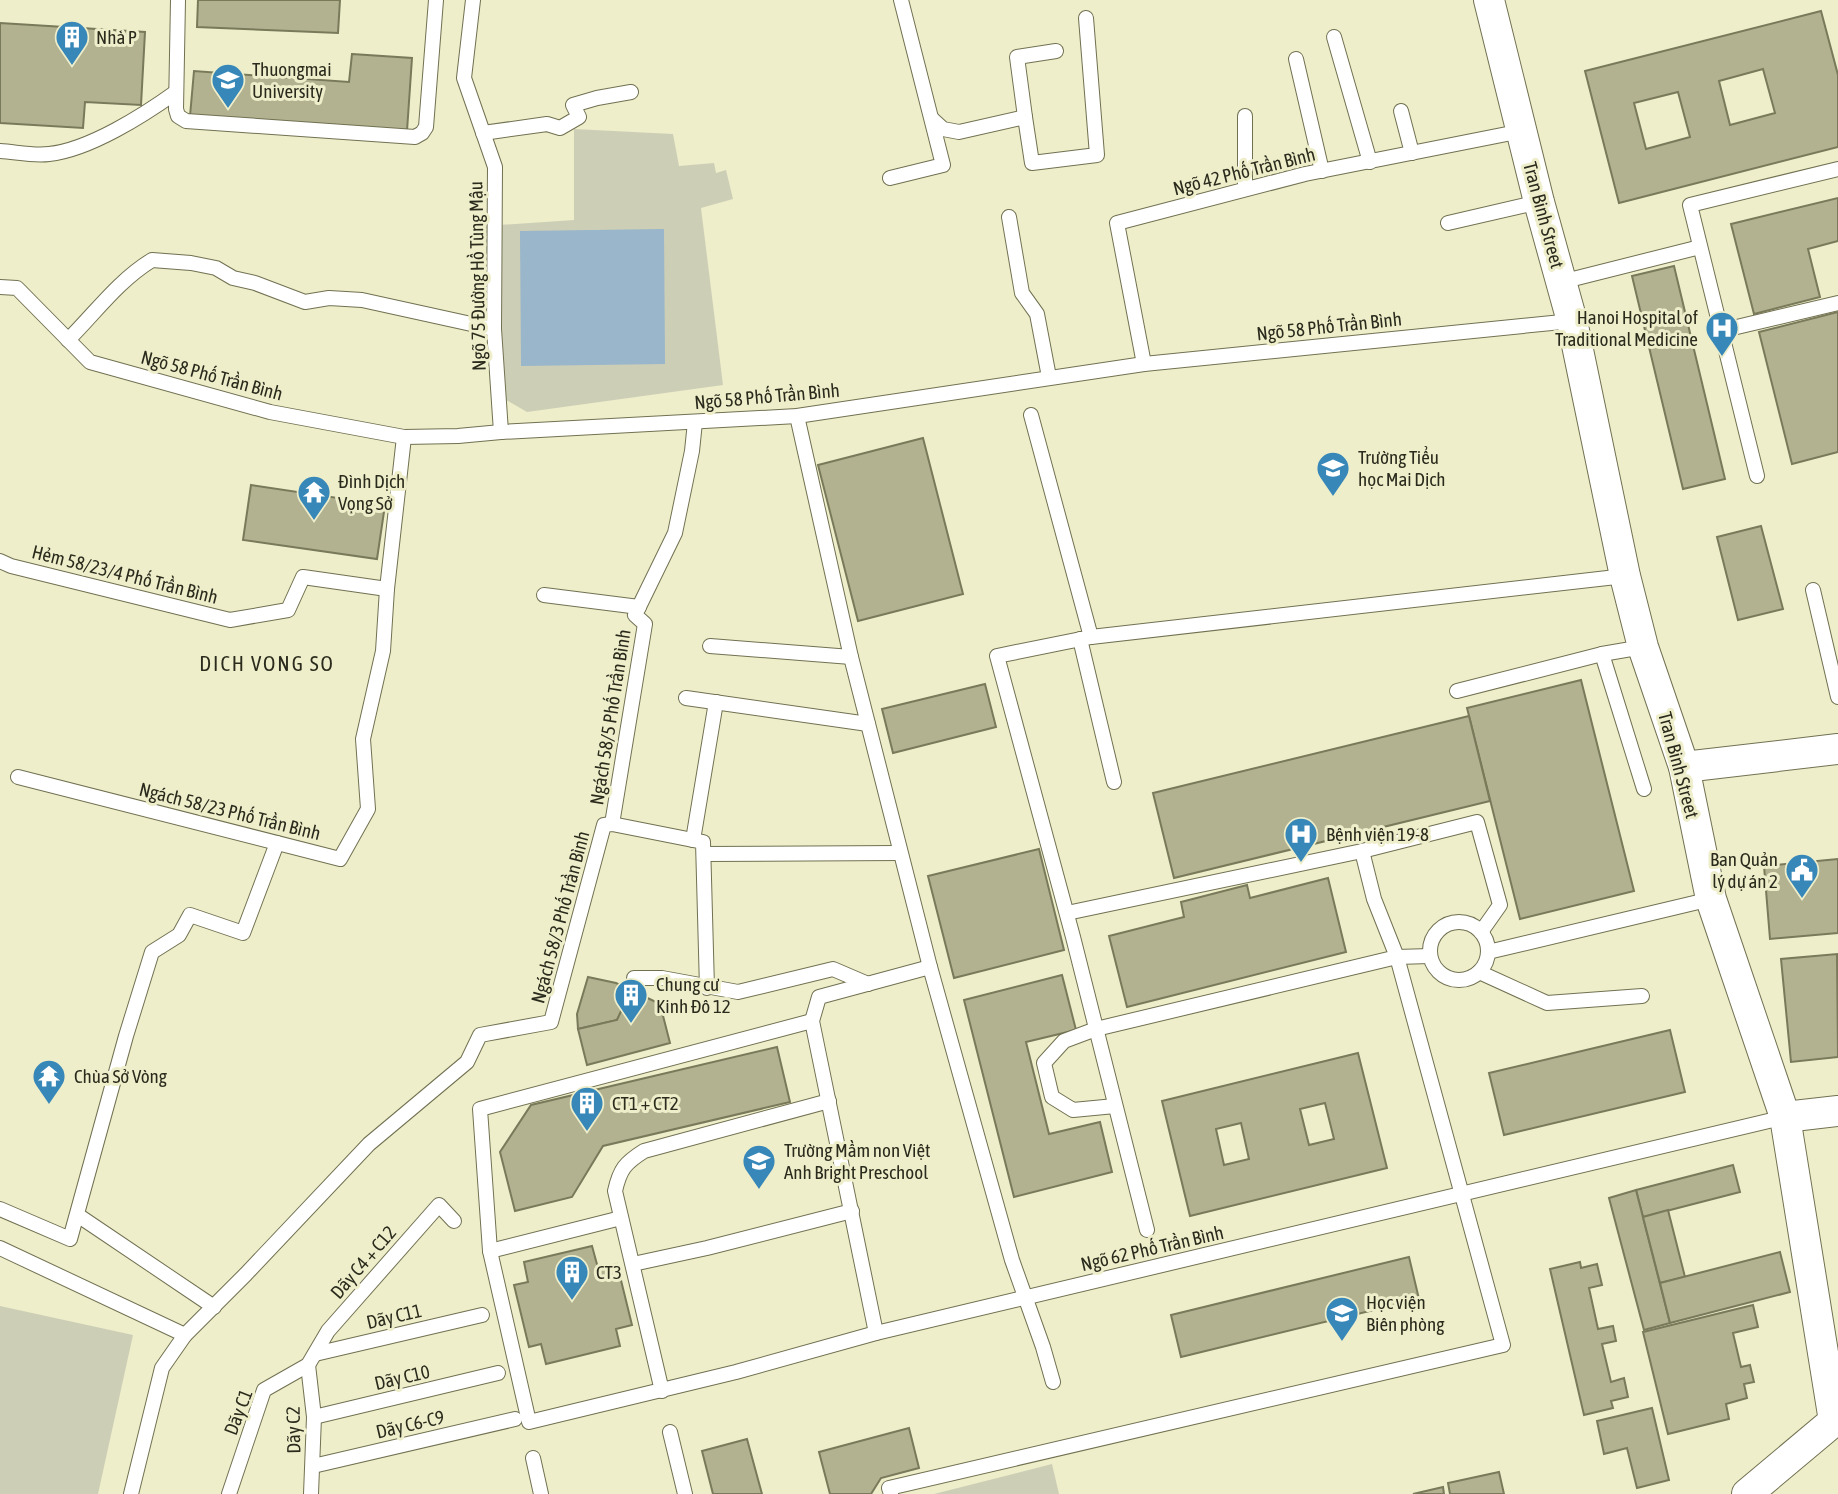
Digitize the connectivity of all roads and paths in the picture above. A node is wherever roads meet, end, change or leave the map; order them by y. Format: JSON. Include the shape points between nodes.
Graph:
{"nodes":[{"id":1,"x":178,"y":0,"type":"edge"},
{"id":2,"x":436,"y":0,"type":"edge"},
{"id":3,"x":473,"y":0,"type":"edge"},
{"id":4,"x":901,"y":0,"type":"edge"},
{"id":5,"x":1489,"y":0,"type":"edge"},
{"id":6,"x":1086,"y":18,"type":"dead end"},
{"id":7,"x":1334,"y":37,"type":"dead end"},
{"id":8,"x":1056,"y":51,"type":"dead end"},
{"id":9,"x":1296,"y":59,"type":"dead end"},
{"id":10,"x":176,"y":92,"type":"junction"},
{"id":11,"x":631,"y":92,"type":"dead end"},
{"id":12,"x":1401,"y":111,"type":"dead end"},
{"id":13,"x":1245,"y":116,"type":"dead end"},
{"id":14,"x":1025,"y":117,"type":"junction"},
{"id":15,"x":932,"y":118,"type":"junction"},
{"id":16,"x":1522,"y":131,"type":"junction"},
{"id":17,"x":483,"y":133,"type":"junction"},
{"id":18,"x":0,"y":151,"type":"edge"},
{"id":19,"x":1412,"y":153,"type":"junction"},
{"id":20,"x":1370,"y":162,"type":"junction"},
{"id":21,"x":1838,"y":169,"type":"edge"},
{"id":22,"x":1322,"y":171,"type":"junction"},
{"id":23,"x":890,"y":178,"type":"dead end"},
{"id":24,"x":1245,"y":188,"type":"junction"},
{"id":25,"x":1539,"y":202,"type":"junction"},
{"id":26,"x":1009,"y":217,"type":"dead end"},
{"id":27,"x":1448,"y":223,"type":"dead end"},
{"id":28,"x":1700,"y":247,"type":"junction"},
{"id":29,"x":1561,"y":282,"type":"junction"},
{"id":30,"x":0,"y":287,"type":"edge"},
{"id":31,"x":1838,"y":303,"type":"edge"},
{"id":32,"x":1572,"y":321,"type":"junction"},
{"id":33,"x":494,"y":329,"type":"junction"},
{"id":34,"x":1720,"y":331,"type":"junction"},
{"id":35,"x":68,"y":340,"type":"junction"},
{"id":36,"x":1144,"y":364,"type":"junction"},
{"id":37,"x":1049,"y":377,"type":"junction"},
{"id":38,"x":1031,"y":415,"type":"dead end"},
{"id":39,"x":797,"y":416,"type":"junction"},
{"id":40,"x":695,"y":422,"type":"junction"},
{"id":41,"x":501,"y":432,"type":"junction"},
{"id":42,"x":404,"y":437,"type":"junction"},
{"id":43,"x":1757,"y":476,"type":"dead end"},
{"id":44,"x":0,"y":561,"type":"edge"},
{"id":45,"x":1625,"y":576,"type":"junction"},
{"id":46,"x":387,"y":589,"type":"junction"},
{"id":47,"x":1813,"y":590,"type":"dead end"},
{"id":48,"x":544,"y":595,"type":"dead end"},
{"id":49,"x":639,"y":607,"type":"junction"},
{"id":50,"x":1085,"y":638,"type":"junction"},
{"id":51,"x":710,"y":646,"type":"dead end"},
{"id":52,"x":1643,"y":647,"type":"junction"},
{"id":53,"x":1602,"y":654,"type":"junction"},
{"id":54,"x":851,"y":657,"type":"junction"},
{"id":55,"x":1457,"y":691,"type":"dead end"},
{"id":56,"x":1838,"y":697,"type":"edge"},
{"id":57,"x":686,"y":698,"type":"dead end"},
{"id":58,"x":716,"y":702,"type":"junction"},
{"id":59,"x":868,"y":724,"type":"junction"},
{"id":60,"x":1838,"y":749,"type":"edge"},
{"id":61,"x":1684,"y":767,"type":"junction"},
{"id":62,"x":18,"y":777,"type":"dead end"},
{"id":63,"x":1114,"y":782,"type":"dead end"},
{"id":64,"x":1644,"y":789,"type":"dead end"},
{"id":65,"x":612,"y":824,"type":"junction"},
{"id":66,"x":693,"y":840,"type":"junction"},
{"id":67,"x":277,"y":843,"type":"junction"},
{"id":68,"x":1362,"y":851,"type":"junction"},
{"id":69,"x":900,"y":853,"type":"junction"},
{"id":70,"x":704,"y":854,"type":"junction"},
{"id":71,"x":1711,"y":899,"type":"junction"},
{"id":72,"x":1066,"y":913,"type":"junction"},
{"id":73,"x":1481,"y":932,"type":"junction"},
{"id":74,"x":1488,"y":952,"type":"junction"},
{"id":75,"x":1430,"y":956,"type":"junction"},
{"id":76,"x":1397,"y":957,"type":"junction"},
{"id":77,"x":930,"y":967,"type":"junction"},
{"id":78,"x":1479,"y":972,"type":"junction"},
{"id":79,"x":634,"y":978,"type":"dead end"},
{"id":80,"x":868,"y":984,"type":"junction"},
{"id":81,"x":707,"y":988,"type":"junction"},
{"id":82,"x":1642,"y":996,"type":"dead end"},
{"id":83,"x":812,"y":1021,"type":"junction"},
{"id":84,"x":1096,"y":1029,"type":"junction"},
{"id":85,"x":829,"y":1101,"type":"junction"},
{"id":86,"x":1115,"y":1106,"type":"junction"},
{"id":87,"x":1838,"y":1111,"type":"edge"},
{"id":88,"x":1785,"y":1117,"type":"junction"},
{"id":89,"x":1463,"y":1193,"type":"junction"},
{"id":90,"x":0,"y":1209,"type":"edge"},
{"id":91,"x":852,"y":1211,"type":"junction"},
{"id":92,"x":79,"y":1216,"type":"junction"},
{"id":93,"x":621,"y":1218,"type":"junction"},
{"id":94,"x":454,"y":1221,"type":"dead end"},
{"id":95,"x":1147,"y":1230,"type":"dead end"},
{"id":96,"x":0,"y":1248,"type":"edge"},
{"id":97,"x":490,"y":1251,"type":"junction"},
{"id":98,"x":633,"y":1264,"type":"junction"},
{"id":99,"x":1025,"y":1298,"type":"junction"},
{"id":100,"x":214,"y":1307,"type":"junction"},
{"id":101,"x":482,"y":1315,"type":"dead end"},
{"id":102,"x":876,"y":1333,"type":"junction"},
{"id":103,"x":185,"y":1335,"type":"junction"},
{"id":104,"x":312,"y":1359,"type":"junction"},
{"id":105,"x":498,"y":1373,"type":"dead end"},
{"id":106,"x":1053,"y":1381,"type":"dead end"},
{"id":107,"x":662,"y":1391,"type":"junction"},
{"id":108,"x":314,"y":1417,"type":"junction"},
{"id":109,"x":522,"y":1420,"type":"junction"},
{"id":110,"x":670,"y":1432,"type":"dead end"},
{"id":111,"x":533,"y":1458,"type":"dead end"},
{"id":112,"x":313,"y":1466,"type":"junction"},
{"id":113,"x":131,"y":1494,"type":"edge"},
{"id":114,"x":229,"y":1494,"type":"edge"},
{"id":115,"x":237,"y":1494,"type":"edge"},
{"id":116,"x":311,"y":1494,"type":"edge"},
{"id":117,"x":541,"y":1494,"type":"edge"},
{"id":118,"x":685,"y":1494,"type":"edge"},
{"id":119,"x":891,"y":1494,"type":"edge"},
{"id":120,"x":1747,"y":1494,"type":"edge"}],
"edges":[{"from":1,"to":10,"type":"lane"},
{"from":2,"to":10,"type":"lane","via":[[426,127],[415,137],[186,121],[178,116]]},
{"from":3,"to":17,"type":"lane","name":"Ngõ 75 Đường Hồ Tùng Mậu","via":[[464,79]]},
{"from":4,"to":15,"type":"lane"},
{"from":5,"to":16,"type":"street","name":"Tran Binh Street"},
{"from":6,"to":14,"type":"lane","via":[[1097,155],[1032,163]]},
{"from":7,"to":20,"type":"lane"},
{"from":8,"to":14,"type":"lane","via":[[1017,57]]},
{"from":9,"to":22,"type":"lane"},
{"from":10,"to":18,"type":"lane","via":[[145,115],[71,151],[47,155]]},
{"from":11,"to":17,"type":"lane","via":[[573,105],[579,117],[560,128],[547,124]]},
{"from":12,"to":19,"type":"lane"},
{"from":13,"to":24,"type":"lane"},
{"from":14,"to":15,"type":"lane","via":[[959,132],[943,129]]},
{"from":15,"to":23,"type":"lane","via":[[943,164]]},
{"from":16,"to":19,"type":"lane","name":"Ngõ 42 Phố Trần Bình"},
{"from":16,"to":25,"type":"street","name":"Tran Binh Street"},
{"from":17,"to":33,"type":"lane","name":"Ngõ 75 Đường Hồ Tùng Mậu","via":[[495,167]]},
{"from":19,"to":20,"type":"lane","name":"Ngõ 42 Phố Trần Bình"},
{"from":20,"to":22,"type":"lane","name":"Ngõ 42 Phố Trần Bình"},
{"from":21,"to":28,"type":"lane","via":[[1690,205]]},
{"from":22,"to":24,"type":"lane","name":"Ngõ 42 Phố Trần Bình"},
{"from":24,"to":36,"type":"lane","name":"Ngõ 42 Phố Trần Bình","via":[[1117,223]]},
{"from":25,"to":27,"type":"lane"},
{"from":25,"to":29,"type":"street","name":"Tran Binh Street"},
{"from":26,"to":37,"type":"lane","via":[[1022,293],[1037,314]]},
{"from":28,"to":29,"type":"lane"},
{"from":28,"to":34,"type":"lane"},
{"from":29,"to":32,"type":"street","name":"Tran Binh Street"},
{"from":30,"to":35,"type":"lane","name":"Ngõ 58 Phố Trần Bình","via":[[17,288]]},
{"from":31,"to":34,"type":"lane"},
{"from":32,"to":36,"type":"lane","name":"Ngõ 58 Phố Trần Bình"},
{"from":32,"to":45,"type":"street","name":"Tran Binh Street"},
{"from":33,"to":35,"type":"lane","via":[[362,300],[305,302],[216,268],[152,260],[114,289]]},
{"from":33,"to":41,"type":"lane","name":"Ngõ 75 Đường Hồ Tùng Mậu"},
{"from":34,"to":43,"type":"lane"},
{"from":35,"to":42,"type":"lane","name":"Ngõ 58 Phố Trần Bình","via":[[90,362],[103,366],[270,412]]},
{"from":36,"to":37,"type":"lane","name":"Ngõ 58 Phố Trần Bình"},
{"from":37,"to":39,"type":"lane","name":"Ngõ 58 Phố Trần Bình"},
{"from":38,"to":50,"type":"lane"},
{"from":39,"to":40,"type":"lane","name":"Ngõ 58 Phố Trần Bình"},
{"from":39,"to":54,"type":"lane"},
{"from":40,"to":41,"type":"lane","name":"Ngõ 58 Phố Trần Bình"},
{"from":40,"to":49,"type":"lane","name":"Ngách 58/5 Phố Trần Bình","via":[[675,533]]},
{"from":41,"to":42,"type":"lane","name":"Ngõ 58 Phố Trần Bình"},
{"from":42,"to":46,"type":"lane","name":"Ngách 58/23 Phố Trần Bình"},
{"from":44,"to":46,"type":"lane","name":"Hẻm 58/23/4 Phố Trần Bình","via":[[230,620],[288,610],[303,577]]},
{"from":45,"to":50,"type":"lane"},
{"from":45,"to":52,"type":"street","name":"Tran Binh Street"},
{"from":46,"to":67,"type":"lane","name":"Ngách 58/23 Phố Trần Bình","via":[[383,651],[363,740],[368,809],[340,859]]},
{"from":47,"to":56,"type":"lane"},
{"from":48,"to":49,"type":"lane"},
{"from":49,"to":65,"type":"lane","name":"Ngách 58/5 Phố Trần Bình","via":[[635,615],[645,624]]},
{"from":50,"to":63,"type":"lane"},
{"from":50,"to":72,"type":"lane","via":[[997,656]]},
{"from":51,"to":54,"type":"lane"},
{"from":52,"to":53,"type":"lane"},
{"from":52,"to":61,"type":"street","name":"Tran Binh Street"},
{"from":53,"to":55,"type":"lane"},
{"from":53,"to":64,"type":"lane"},
{"from":54,"to":59,"type":"lane"},
{"from":57,"to":58,"type":"lane"},
{"from":58,"to":59,"type":"lane"},
{"from":58,"to":66,"type":"lane"},
{"from":59,"to":69,"type":"lane"},
{"from":60,"to":61,"type":"street"},
{"from":61,"to":71,"type":"street","name":"Tran Binh Street"},
{"from":62,"to":67,"type":"lane","name":"Ngách 58/23 Phố Trần Bình"},
{"from":65,"to":66,"type":"lane","name":"Ngách 58/3 Phố Trần Bình"},
{"from":65,"to":100,"type":"lane","name":"Ngách 58/3 Phố Trần Bình","via":[[604,825],[551,1023],[480,1035],[467,1062],[369,1144]]},
{"from":66,"to":70,"type":"lane","via":[[703,842]]},
{"from":67,"to":92,"type":"lane","via":[[243,933],[190,915],[179,935],[152,952]]},
{"from":68,"to":72,"type":"lane"},
{"from":68,"to":73,"type":"lane","via":[[1477,822],[1500,905]]},
{"from":68,"to":76,"type":"lane","via":[[1374,899]]},
{"from":69,"to":70,"type":"lane"},
{"from":69,"to":77,"type":"lane"},
{"from":70,"to":81,"type":"lane"},
{"from":71,"to":74,"type":"lane"},
{"from":71,"to":88,"type":"street","name":"Tran Binh Street"},
{"from":72,"to":84,"type":"lane"},
{"from":73,"to":74,"type":"lane"},
{"from":73,"to":75,"type":"lane","via":[[1464,922],[1446,925],[1433,938]]},
{"from":74,"to":78,"type":"lane"},
{"from":75,"to":76,"type":"lane"},
{"from":75,"to":78,"type":"lane","via":[[1438,972],[1454,980]]},
{"from":76,"to":84,"type":"lane"},
{"from":76,"to":89,"type":"lane"},
{"from":77,"to":80,"type":"lane"},
{"from":77,"to":99,"type":"lane"},
{"from":78,"to":82,"type":"lane","via":[[1547,1003]]},
{"from":79,"to":81,"type":"lane","via":[[662,978]]},
{"from":80,"to":81,"type":"lane","via":[[833,969],[738,992]]},
{"from":80,"to":83,"type":"lane","via":[[819,997]]},
{"from":83,"to":85,"type":"lane"},
{"from":83,"to":97,"type":"lane","via":[[480,1108]]},
{"from":84,"to":86,"type":"lane"},
{"from":84,"to":86,"type":"lane","via":[[1064,1041],[1044,1063],[1052,1097],[1073,1110]]},
{"from":85,"to":91,"type":"lane"},
{"from":85,"to":93,"type":"lane","via":[[644,1151],[627,1161],[618,1176],[615,1191]]},
{"from":86,"to":95,"type":"lane"},
{"from":87,"to":88,"type":"street"},
{"from":88,"to":89,"type":"lane","name":"Ngõ 62 Phố Trần Bình"},
{"from":88,"to":120,"type":"street","name":"Tran Binh Street","via":[[1834,1421]]},
{"from":89,"to":99,"type":"lane","name":"Ngõ 62 Phố Trần Bình"},
{"from":89,"to":119,"type":"lane","via":[[1503,1345],[889,1488]]},
{"from":90,"to":92,"type":"lane","via":[[71,1239]]},
{"from":91,"to":98,"type":"lane"},
{"from":91,"to":102,"type":"lane"},
{"from":92,"to":100,"type":"lane"},
{"from":93,"to":97,"type":"lane"},
{"from":93,"to":98,"type":"lane"},
{"from":94,"to":104,"type":"lane","name":"Dãy C4 + C12","via":[[439,1206],[328,1331]]},
{"from":96,"to":103,"type":"lane"},
{"from":97,"to":109,"type":"lane"},
{"from":98,"to":107,"type":"lane"},
{"from":99,"to":102,"type":"lane","name":"Ngõ 62 Phố Trần Bình"},
{"from":99,"to":106,"type":"lane"},
{"from":100,"to":103,"type":"lane","name":"Ngách 58/3 Phố Trần Bình"},
{"from":101,"to":104,"type":"lane","name":"Dãy C11"},
{"from":102,"to":107,"type":"lane","name":"Ngõ 62 Phố Trần Bình"},
{"from":103,"to":113,"type":"lane","name":"Ngách 58/3 Phố Trần Bình","via":[[162,1368]]},
{"from":104,"to":108,"type":"lane","name":"Dãy C2"},
{"from":104,"to":114,"type":"lane","name":"Dãy C1","via":[[264,1390]]},
{"from":105,"to":108,"type":"lane","name":"Dãy C10"},
{"from":107,"to":109,"type":"lane","name":"Ngõ 62 Phố Trần Bình"},
{"from":108,"to":112,"type":"lane","name":"Dãy C2"},
{"from":109,"to":112,"type":"lane","name":"Dãy C6-C9"},
{"from":110,"to":118,"type":"lane"},
{"from":111,"to":117,"type":"lane"},
{"from":112,"to":116,"type":"lane","name":"Dãy C2"},
{"from":114,"to":115,"type":"lane"}]}
